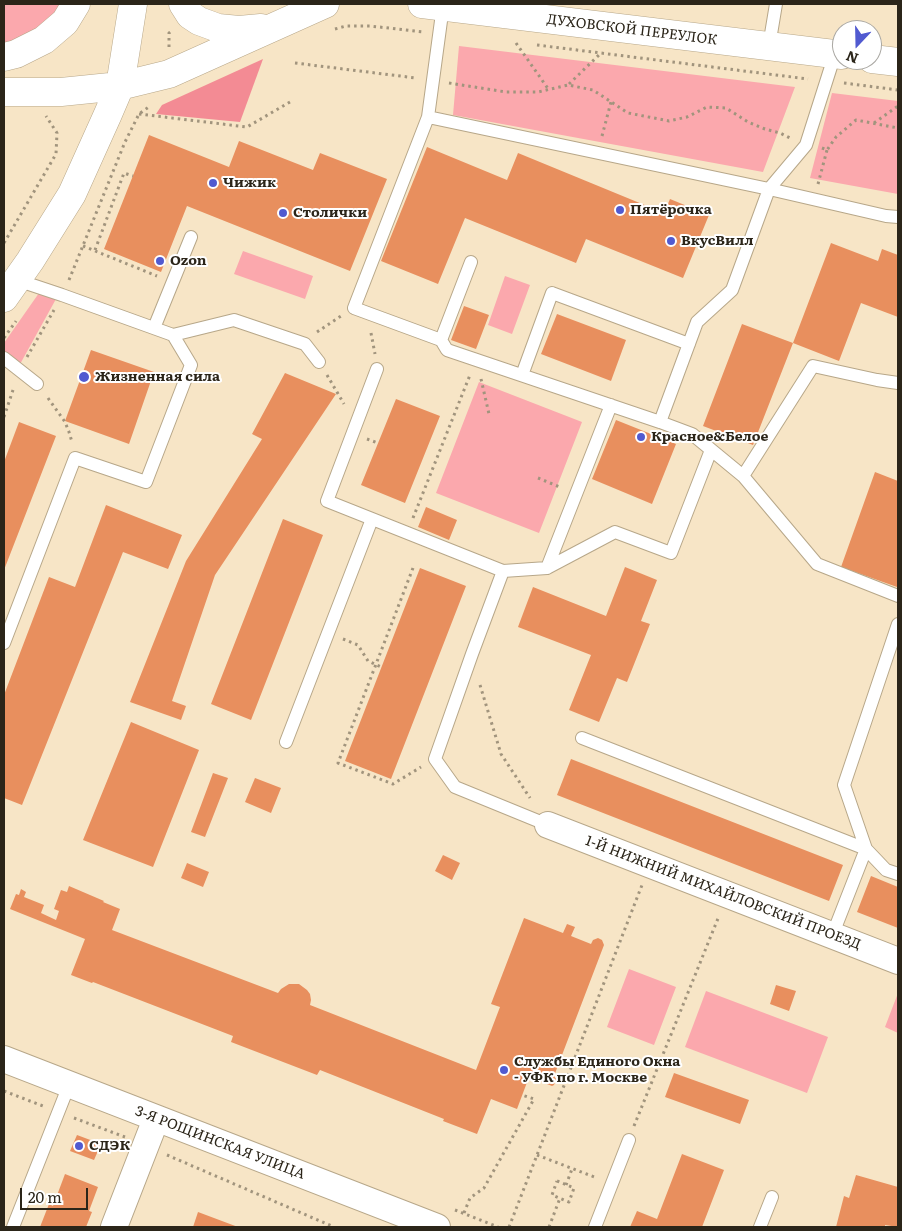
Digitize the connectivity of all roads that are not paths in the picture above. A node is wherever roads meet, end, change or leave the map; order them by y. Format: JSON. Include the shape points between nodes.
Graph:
{"nodes":[{"id":1,"x":76,"y":4,"type":"edge"},
{"id":2,"x":133,"y":4,"type":"edge"},
{"id":3,"x":151,"y":4,"type":"edge"},
{"id":4,"x":776,"y":4,"type":"edge"},
{"id":5,"x":446,"y":6,"type":"edge"},
{"id":6,"x":180,"y":16,"type":"edge"},
{"id":7,"x":327,"y":17,"type":"edge"},
{"id":8,"x":273,"y":28,"type":"junction"},
{"id":9,"x":769,"y":46,"type":"junction"},
{"id":10,"x":832,"y":53,"type":"edge"},
{"id":11,"x":4,"y":57,"type":"edge"},
{"id":12,"x":882,"y":60,"type":"edge"},
{"id":13,"x":898,"y":62,"type":"edge"},
{"id":14,"x":832,"y":69,"type":"edge"},
{"id":15,"x":120,"y":86,"type":"junction"},
{"id":16,"x":4,"y":92,"type":"edge"},
{"id":17,"x":428,"y":117,"type":"junction"},
{"id":18,"x":769,"y":189,"type":"junction"},
{"id":19,"x":898,"y":217,"type":"edge"},
{"id":20,"x":191,"y":237,"type":"dead end"},
{"id":21,"x":471,"y":262,"type":"dead end"},
{"id":22,"x":10,"y":289,"type":"edge"},
{"id":23,"x":154,"y":328,"type":"junction"},
{"id":24,"x":173,"y":335,"type":"junction"},
{"id":25,"x":441,"y":340,"type":"junction"},
{"id":26,"x":689,"y":344,"type":"junction"},
{"id":27,"x":4,"y":358,"type":"edge"},
{"id":28,"x":319,"y":362,"type":"road end"},
{"id":29,"x":377,"y":369,"type":"road end"},
{"id":30,"x":522,"y":375,"type":"junction"},
{"id":31,"x":898,"y":383,"type":"edge"},
{"id":32,"x":38,"y":384,"type":"road end"},
{"id":33,"x":611,"y":405,"type":"junction"},
{"id":34,"x":660,"y":422,"type":"junction"},
{"id":35,"x":711,"y":450,"type":"junction"},
{"id":36,"x":744,"y":476,"type":"junction"},
{"id":37,"x":372,"y":519,"type":"junction"},
{"id":38,"x":547,"y":568,"type":"junction"},
{"id":39,"x":503,"y":571,"type":"junction"},
{"id":40,"x":898,"y":596,"type":"edge"},
{"id":41,"x":898,"y":624,"type":"edge"},
{"id":42,"x":4,"y":643,"type":"edge"},
{"id":43,"x":582,"y":738,"type":"dead end"},
{"id":44,"x":286,"y":742,"type":"dead end"},
{"id":45,"x":548,"y":825,"type":"joint"},
{"id":46,"x":866,"y":850,"type":"junction"},
{"id":47,"x":898,"y":874,"type":"edge"},
{"id":48,"x":832,"y":936,"type":"junction"},
{"id":49,"x":898,"y":961,"type":"edge"},
{"id":50,"x":4,"y":1060,"type":"edge"},
{"id":51,"x":69,"y":1085,"type":"junction"},
{"id":52,"x":156,"y":1119,"type":"junction"},
{"id":53,"x":629,"y":1140,"type":"road end"},
{"id":54,"x":772,"y":1197,"type":"dead end"},
{"id":55,"x":408,"y":1222,"type":"edge"},
{"id":56,"x":13,"y":1227,"type":"edge"},
{"id":57,"x":114,"y":1227,"type":"edge"},
{"id":58,"x":437,"y":1227,"type":"edge"},
{"id":59,"x":595,"y":1227,"type":"edge"},
{"id":60,"x":760,"y":1227,"type":"edge"}],
"edges":[{"from":1,"to":11,"type":"street","via":[[65,22],[44,40]]},
{"from":2,"to":15,"type":"street"},
{"from":3,"to":15,"type":"street"},
{"from":4,"to":9,"type":"lane"},
{"from":5,"to":9,"type":"street","name":"ДУХОВСКОЙ ПЕРЕУЛОК"},
{"from":5,"to":17,"type":"lane","via":[[426,80]]},
{"from":6,"to":8,"type":"street","via":[[190,15],[218,28]]},
{"from":7,"to":8,"type":"street"},
{"from":8,"to":15,"type":"street","via":[[169,74]]},
{"from":9,"to":10,"type":"street","name":"ДУХОВСКОЙ ПЕРЕУЛОК"},
{"from":12,"to":13,"type":"street"},
{"from":14,"to":18,"type":"lane","via":[[806,145]]},
{"from":15,"to":16,"type":"street","via":[[61,92]]},
{"from":15,"to":22,"type":"street","via":[[72,194]]},
{"from":17,"to":18,"type":"lane"},
{"from":17,"to":25,"type":"lane","via":[[354,308]]},
{"from":18,"to":19,"type":"lane"},
{"from":18,"to":26,"type":"lane","via":[[732,290],[697,322]]},
{"from":20,"to":23,"type":"lane"},
{"from":21,"to":25,"type":"lane"},
{"from":22,"to":23,"type":"lane","via":[[62,295]]},
{"from":23,"to":24,"type":"lane"},
{"from":24,"to":28,"type":"lane","via":[[234,320],[305,344]]},
{"from":24,"to":42,"type":"lane","via":[[190,365],[146,482],[75,458]]},
{"from":25,"to":30,"type":"lane","via":[[447,350]]},
{"from":26,"to":30,"type":"lane","via":[[552,293]]},
{"from":26,"to":34,"type":"lane"},
{"from":27,"to":32,"type":"lane"},
{"from":29,"to":37,"type":"lane","via":[[327,501]]},
{"from":30,"to":33,"type":"lane"},
{"from":31,"to":36,"type":"lane","via":[[812,366]]},
{"from":33,"to":34,"type":"lane"},
{"from":33,"to":38,"type":"lane"},
{"from":34,"to":35,"type":"lane","via":[[692,434]]},
{"from":35,"to":36,"type":"lane"},
{"from":35,"to":38,"type":"lane","via":[[671,552],[615,532]]},
{"from":36,"to":40,"type":"lane","via":[[817,564]]},
{"from":37,"to":39,"type":"lane"},
{"from":37,"to":44,"type":"lane"},
{"from":38,"to":39,"type":"lane"},
{"from":39,"to":45,"type":"lane","via":[[435,759],[455,788]]},
{"from":41,"to":46,"type":"lane","via":[[844,785]]},
{"from":43,"to":46,"type":"lane"},
{"from":45,"to":48,"type":"street","name":"1-Й НИЖНИЙ МИХАЙЛОВСКИЙ ПРОЕЗД"},
{"from":46,"to":47,"type":"lane","via":[[886,870]]},
{"from":46,"to":48,"type":"lane"},
{"from":48,"to":49,"type":"street","name":"1-Й НИЖНИЙ МИХАЙЛОВСКИЙ ПРОЕЗД"},
{"from":50,"to":51,"type":"street","name":"3-Я РОЩИНСКАЯ УЛИЦА"},
{"from":51,"to":52,"type":"street","name":"3-Я РОЩИНСКАЯ УЛИЦА"},
{"from":51,"to":56,"type":"lane"},
{"from":52,"to":55,"type":"street","name":"3-Я РОЩИНСКАЯ УЛИЦА"},
{"from":52,"to":57,"type":"street"},
{"from":53,"to":59,"type":"lane"},
{"from":54,"to":60,"type":"lane"},
{"from":55,"to":58,"type":"street","name":"3-Я РОЩИНСКАЯ УЛИЦА"}]}
